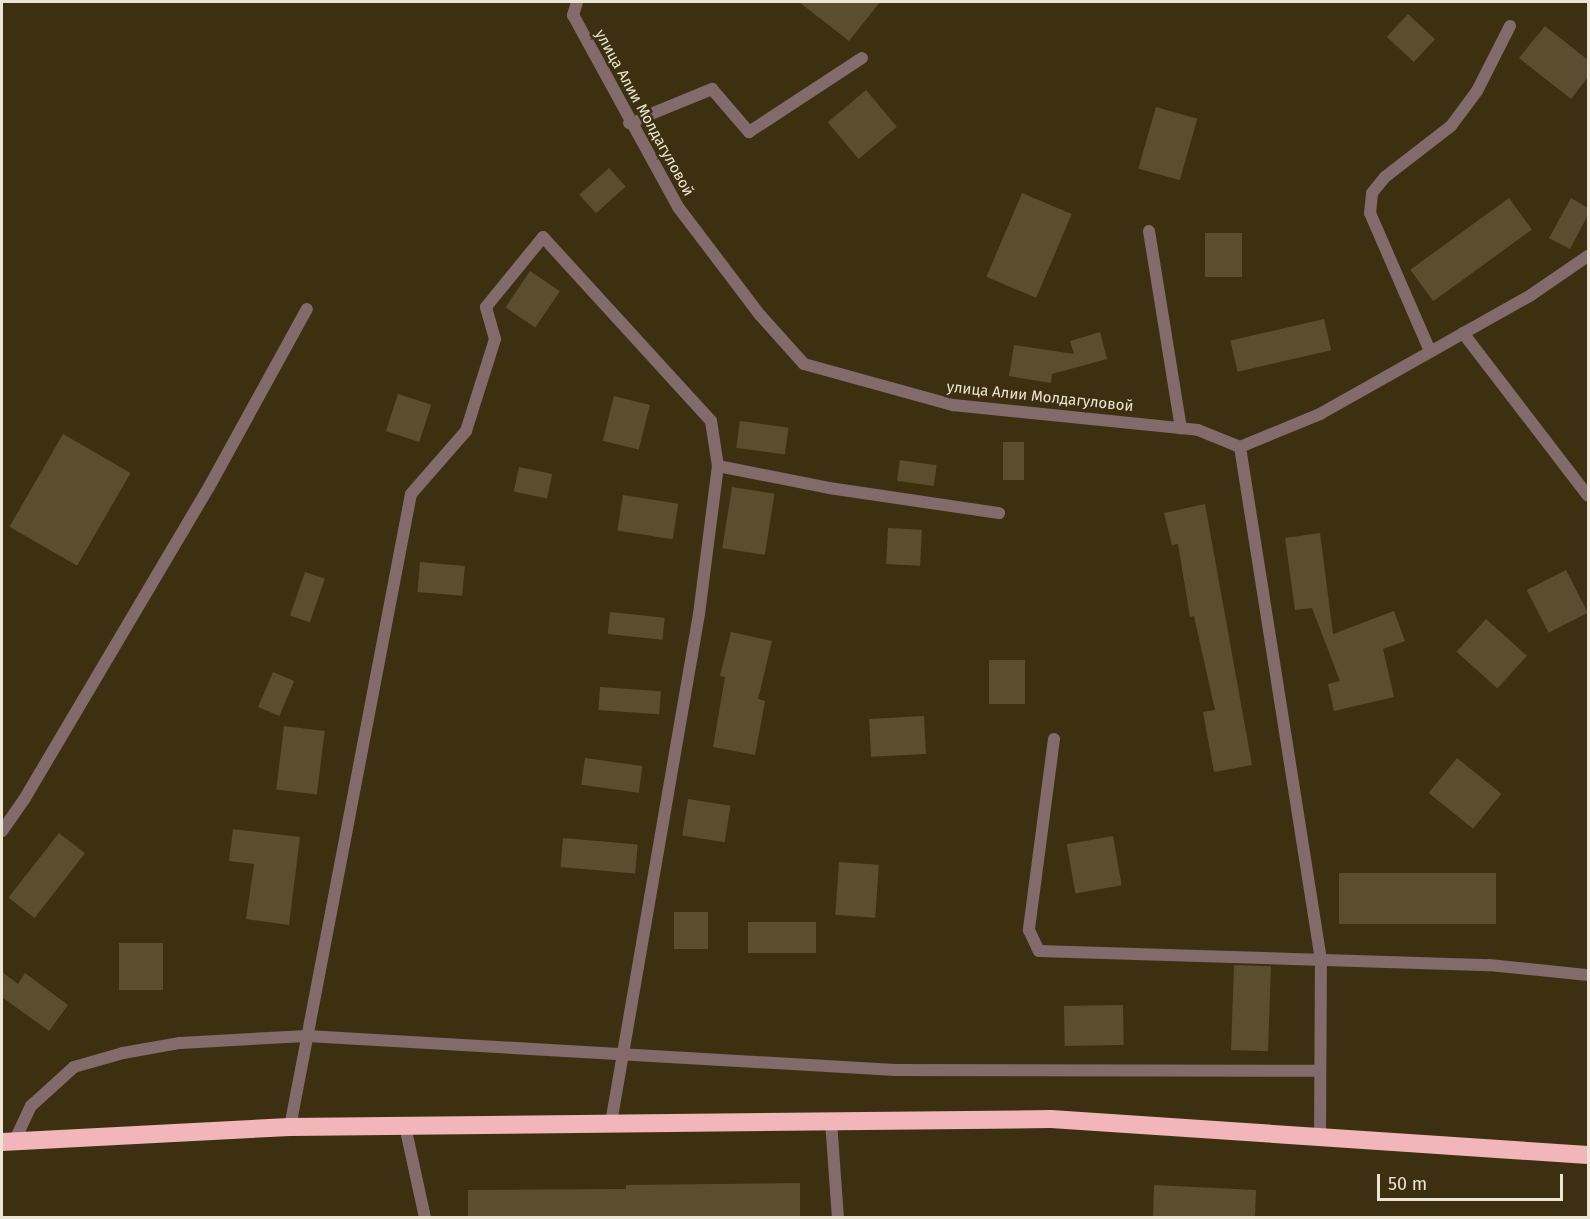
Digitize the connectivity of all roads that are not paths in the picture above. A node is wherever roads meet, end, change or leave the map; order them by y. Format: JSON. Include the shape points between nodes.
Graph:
{"nodes":[{"id":1,"x":577,"y":2,"type":"edge"},
{"id":2,"x":1510,"y":26,"type":"dead end"},
{"id":3,"x":862,"y":58,"type":"dead end"},
{"id":4,"x":629,"y":123,"type":"junction"},
{"id":5,"x":1149,"y":231,"type":"dead end"},
{"id":6,"x":1588,"y":256,"type":"edge"},
{"id":7,"x":308,"y":309,"type":"dead end"},
{"id":8,"x":1463,"y":333,"type":"junction"},
{"id":9,"x":1430,"y":351,"type":"junction"},
{"id":10,"x":1181,"y":428,"type":"junction"},
{"id":11,"x":1240,"y":447,"type":"junction"},
{"id":12,"x":718,"y":466,"type":"junction"},
{"id":13,"x":1588,"y":496,"type":"edge"},
{"id":14,"x":999,"y":513,"type":"dead end"},
{"id":15,"x":1054,"y":739,"type":"dead end"},
{"id":16,"x":2,"y":831,"type":"edge"},
{"id":17,"x":1321,"y":960,"type":"junction"},
{"id":18,"x":1588,"y":975,"type":"edge"},
{"id":19,"x":307,"y":1036,"type":"junction"},
{"id":20,"x":623,"y":1054,"type":"junction"},
{"id":21,"x":1320,"y":1071,"type":"junction"},
{"id":22,"x":831,"y":1121,"type":"junction"},
{"id":23,"x":611,"y":1123,"type":"junction"},
{"id":24,"x":405,"y":1126,"type":"junction"},
{"id":25,"x":290,"y":1127,"type":"junction"},
{"id":26,"x":1320,"y":1140,"type":"junction"},
{"id":27,"x":8,"y":1141,"type":"edge"},
{"id":28,"x":1588,"y":1155,"type":"edge"},
{"id":29,"x":425,"y":1218,"type":"edge"},
{"id":30,"x":838,"y":1218,"type":"edge"}],
"edges":[{"from":1,"to":4,"type":"street","name":"улица Алии Молдагуловой","via":[[573,15]]},
{"from":2,"to":9,"type":"street","via":[[1477,92],[1451,126],[1385,177],[1372,193],[1370,213]]},
{"from":3,"to":4,"type":"street","via":[[749,132],[712,89]]},
{"from":4,"to":10,"type":"street","name":"улица Алии Молдагуловой","via":[[678,207],[760,315],[804,364],[953,405]]},
{"from":5,"to":10,"type":"street"},
{"from":6,"to":8,"type":"street","via":[[1531,295]]},
{"from":7,"to":16,"type":"street","via":[[209,487],[26,798]]},
{"from":8,"to":9,"type":"street"},
{"from":8,"to":13,"type":"street"},
{"from":9,"to":11,"type":"street","via":[[1320,414]]},
{"from":10,"to":11,"type":"street","name":"улица Алии Молдагуловой","via":[[1198,430]]},
{"from":11,"to":17,"type":"street"},
{"from":12,"to":14,"type":"street","via":[[829,488]]},
{"from":12,"to":19,"type":"street","via":[[711,421],[543,237],[486,307],[495,339],[466,431],[411,494]]},
{"from":12,"to":20,"type":"street","via":[[699,614]]},
{"from":15,"to":17,"type":"street","via":[[1029,930],[1039,951]]},
{"from":17,"to":18,"type":"street","via":[[1489,965]]},
{"from":17,"to":21,"type":"street"},
{"from":19,"to":20,"type":"street"},
{"from":19,"to":25,"type":"street"},
{"from":19,"to":27,"type":"street","via":[[180,1043],[74,1067],[31,1106]]},
{"from":20,"to":21,"type":"street","via":[[895,1070]]},
{"from":20,"to":23,"type":"street"},
{"from":21,"to":26,"type":"street"},
{"from":22,"to":23,"type":"highway"},
{"from":22,"to":26,"type":"highway","via":[[1051,1119]]},
{"from":22,"to":30,"type":"street"},
{"from":23,"to":24,"type":"highway"},
{"from":24,"to":25,"type":"highway"},
{"from":24,"to":29,"type":"street"},
{"from":25,"to":27,"type":"highway"},
{"from":26,"to":28,"type":"highway"}]}
